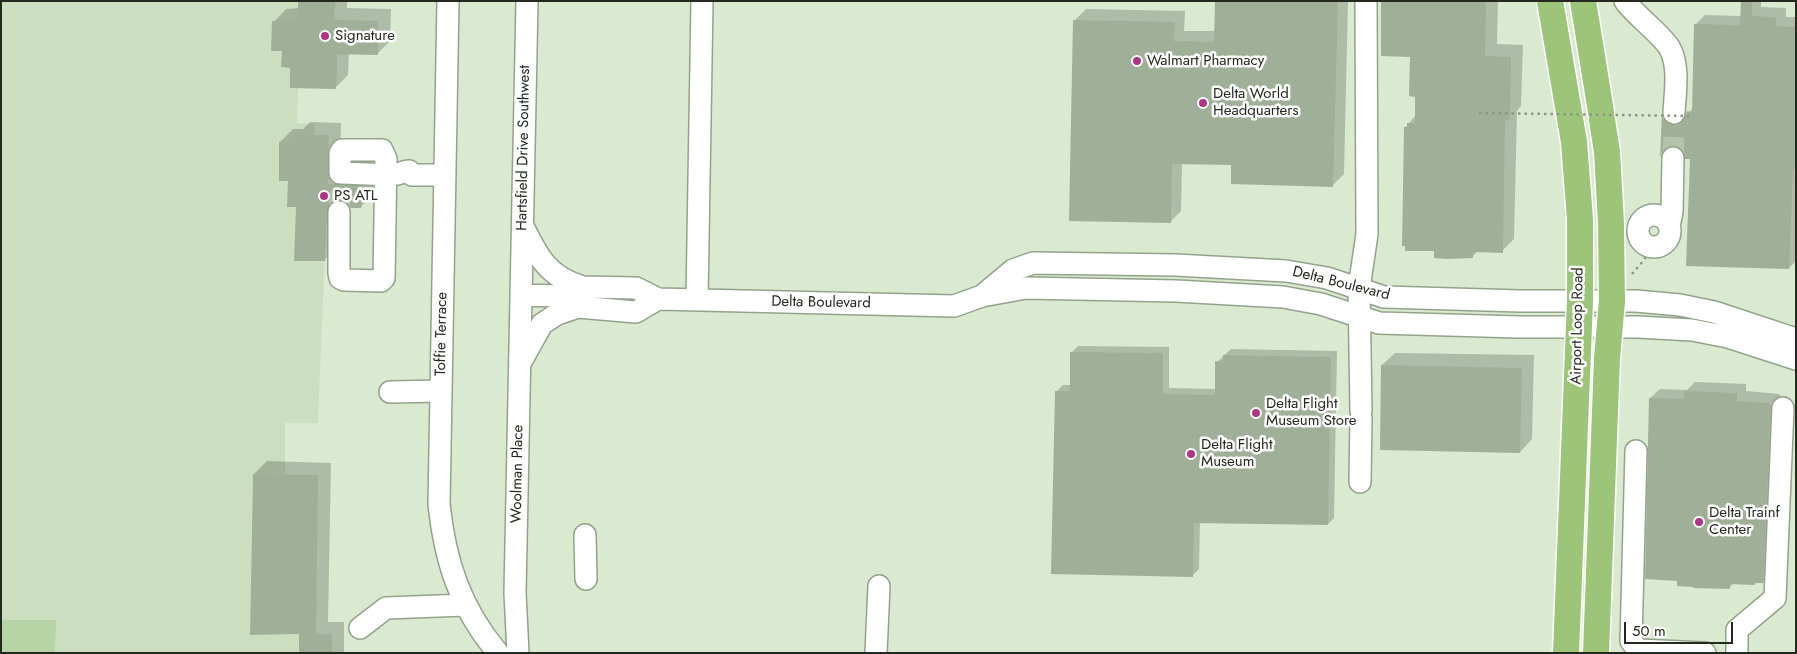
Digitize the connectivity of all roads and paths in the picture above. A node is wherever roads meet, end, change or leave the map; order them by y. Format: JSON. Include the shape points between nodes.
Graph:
{"nodes":[{"id":1,"x":448,"y":1,"type":"edge"},
{"id":2,"x":527,"y":1,"type":"edge"},
{"id":3,"x":702,"y":1,"type":"edge"},
{"id":4,"x":1366,"y":1,"type":"edge"},
{"id":5,"x":1550,"y":1,"type":"edge"},
{"id":6,"x":1583,"y":1,"type":"edge"},
{"id":7,"x":1625,"y":1,"type":"edge"},
{"id":8,"x":1479,"y":114,"type":"dead end"},
{"id":9,"x":1679,"y":120,"type":"joint"},
{"id":10,"x":1673,"y":158,"type":"tunnel mouth"},
{"id":11,"x":399,"y":174,"type":"junction"},
{"id":12,"x":446,"y":175,"type":"junction"},
{"id":13,"x":340,"y":181,"type":"dead end"},
{"id":14,"x":339,"y":212,"type":"tunnel mouth"},
{"id":15,"x":522,"y":224,"type":"junction"},
{"id":16,"x":1669,"y":226,"type":"junction"},
{"id":17,"x":1651,"y":247,"type":"junction"},
{"id":18,"x":1631,"y":276,"type":"dead end"},
{"id":19,"x":1359,"y":288,"type":"junction"},
{"id":20,"x":521,"y":295,"type":"junction"},
{"id":21,"x":982,"y":296,"type":"junction"},
{"id":22,"x":575,"y":297,"type":"junction"},
{"id":23,"x":697,"y":300,"type":"junction"},
{"id":24,"x":1580,"y":301,"type":"junction"},
{"id":25,"x":1612,"y":301,"type":"junction"},
{"id":26,"x":1361,"y":316,"type":"junction"},
{"id":27,"x":1579,"y":327,"type":"junction"},
{"id":28,"x":1611,"y":327,"type":"junction"},
{"id":29,"x":1796,"y":339,"type":"edge"},
{"id":30,"x":1796,"y":359,"type":"edge"},
{"id":31,"x":520,"y":364,"type":"junction"},
{"id":32,"x":441,"y":391,"type":"junction"},
{"id":33,"x":390,"y":392,"type":"dead end"},
{"id":34,"x":1783,"y":408,"type":"dead end"},
{"id":35,"x":1636,"y":451,"type":"dead end"},
{"id":36,"x":1360,"y":482,"type":"dead end"},
{"id":37,"x":585,"y":535,"type":"dead end"},
{"id":38,"x":586,"y":579,"type":"dead end"},
{"id":39,"x":879,"y":586,"type":"dead end"},
{"id":40,"x":465,"y":605,"type":"junction"},
{"id":41,"x":360,"y":628,"type":"dead end"},
{"id":42,"x":1638,"y":651,"type":"edge"},
{"id":43,"x":498,"y":653,"type":"edge"},
{"id":44,"x":518,"y":653,"type":"edge"},
{"id":45,"x":876,"y":653,"type":"edge"},
{"id":46,"x":1566,"y":653,"type":"edge"},
{"id":47,"x":1596,"y":653,"type":"edge"},
{"id":48,"x":1705,"y":653,"type":"edge"},
{"id":49,"x":1737,"y":653,"type":"edge"}],
"edges":[{"from":1,"to":12,"type":"street","name":"Toffie Terrace"},
{"from":2,"to":15,"type":"street","name":"Hartsfield Drive Southwest"},
{"from":3,"to":23,"type":"street"},
{"from":4,"to":19,"type":"street","via":[[1367,234]]},
{"from":5,"to":24,"type":"main road","name":"Airport Loop Road","via":[[1574,142],[1580,220]]},
{"from":6,"to":25,"type":"main road","name":"Airport Loop Road","via":[[1607,152]]},
{"from":7,"to":9,"type":"street","via":[[1669,47],[1675,68]]},
{"from":8,"to":9,"type":"path","bridge":true},
{"from":10,"to":16,"type":"street"},
{"from":11,"to":12,"type":"street"},
{"from":11,"to":13,"type":"street"},
{"from":11,"to":14,"type":"street","via":[[381,281],[340,278]]},
{"from":12,"to":32,"type":"street","name":"Toffie Terrace"},
{"from":15,"to":20,"type":"street","name":"Hartsfield Drive Southwest"},
{"from":15,"to":22,"type":"street","via":[[546,266],[566,282]]},
{"from":16,"to":17,"type":"street","via":[[1666,242]]},
{"from":16,"to":17,"type":"street","via":[[1662,218],[1642,212],[1639,236]]},
{"from":17,"to":18,"type":"path"},
{"from":19,"to":21,"type":"street","name":"Delta Boulevard","via":[[1286,271],[1176,265],[1033,263],[1013,270]]},
{"from":19,"to":24,"type":"street","name":"Delta Boulevard","via":[[1384,297]]},
{"from":19,"to":26,"type":"street"},
{"from":20,"to":22,"type":"street","name":"Delta Boulevard"},
{"from":20,"to":31,"type":"street","name":"Woolman Place"},
{"from":21,"to":23,"type":"street","name":"Delta Boulevard","via":[[954,306]]},
{"from":21,"to":26,"type":"street","name":"Delta Boulevard","via":[[1026,288],[1200,292],[1283,297]]},
{"from":22,"to":23,"type":"street","name":"Delta Boulevard","via":[[636,312],[658,299]]},
{"from":22,"to":31,"type":"street","via":[[542,324]]},
{"from":24,"to":25,"type":"street","name":"Delta Boulevard"},
{"from":24,"to":27,"type":"main road","name":"Airport Loop Road"},
{"from":25,"to":28,"type":"main road","name":"Airport Loop Road"},
{"from":25,"to":29,"type":"street","name":"Delta Boulevard","via":[[1680,305],[1714,312]]},
{"from":26,"to":27,"type":"street","name":"Delta Boulevard","via":[[1379,323]]},
{"from":26,"to":36,"type":"street"},
{"from":27,"to":28,"type":"street","name":"Delta Boulevard"},
{"from":27,"to":46,"type":"main road","name":"Airport Loop Road"},
{"from":28,"to":30,"type":"street","name":"Delta Boulevard","via":[[1692,330],[1728,337]]},
{"from":28,"to":47,"type":"main road","name":"Airport Loop Road","via":[[1607,358]]},
{"from":31,"to":44,"type":"street","name":"Woolman Place","via":[[515,593]]},
{"from":32,"to":33,"type":"street"},
{"from":32,"to":40,"type":"street","name":"Toffie Terrace","via":[[439,481],[442,526],[450,566]]},
{"from":34,"to":49,"type":"street","via":[[1774,598],[1737,630]]},
{"from":35,"to":42,"type":"street","via":[[1632,641]]},
{"from":37,"to":38,"type":"street"},
{"from":39,"to":45,"type":"street"},
{"from":40,"to":41,"type":"street","via":[[387,609]]},
{"from":40,"to":43,"type":"street","name":"Toffie Terrace"},
{"from":42,"to":48,"type":"street"}]}
